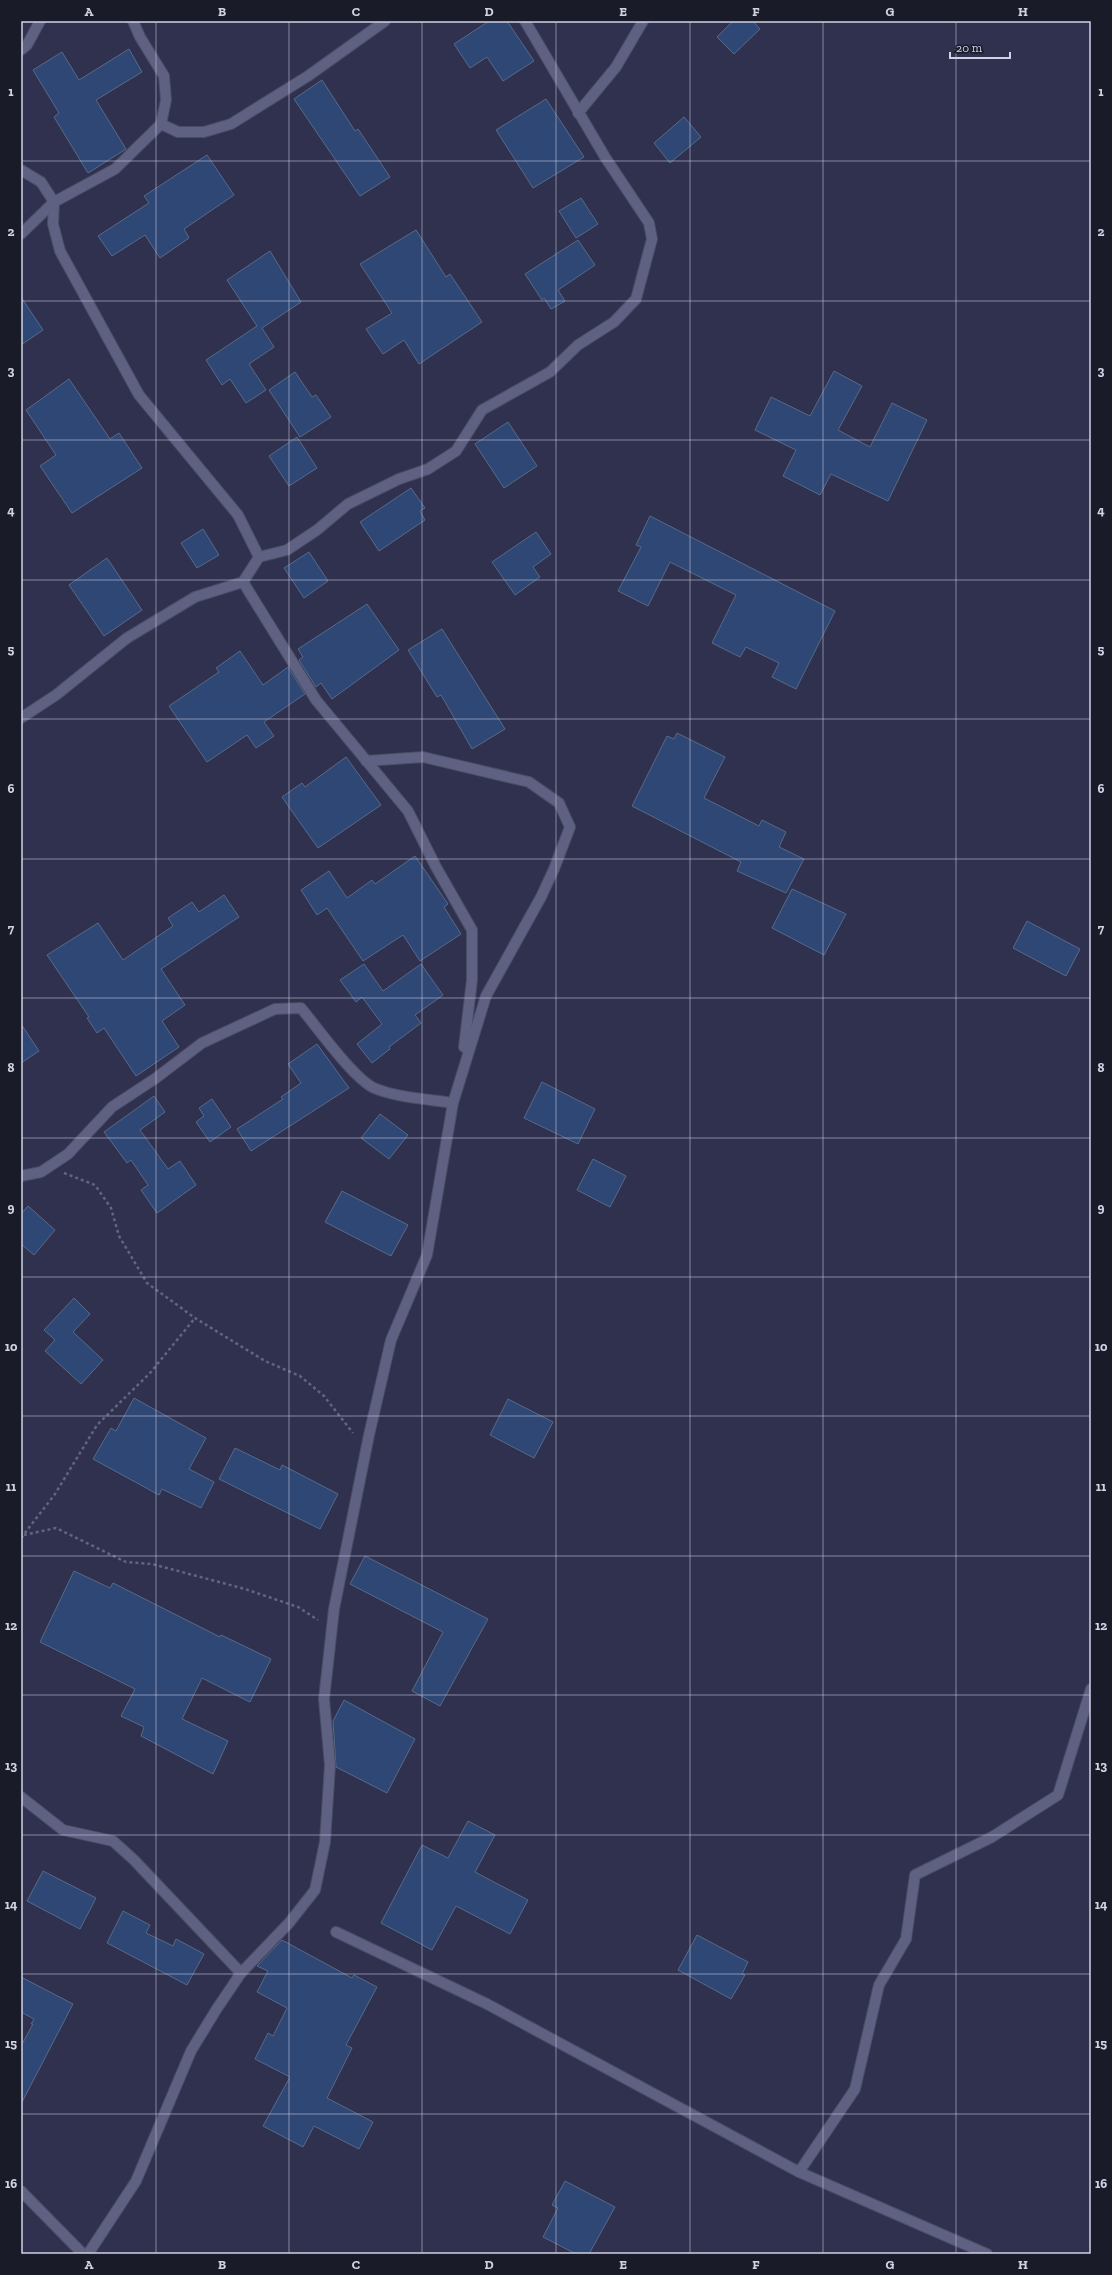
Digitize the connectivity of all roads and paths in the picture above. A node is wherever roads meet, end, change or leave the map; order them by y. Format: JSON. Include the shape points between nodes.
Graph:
{"nodes":[{"id":1,"x":40,"y":21,"type":"edge"},
{"id":2,"x":133,"y":21,"type":"edge"},
{"id":3,"x":385,"y":21,"type":"edge"},
{"id":4,"x":525,"y":21,"type":"edge"},
{"id":5,"x":643,"y":21,"type":"edge"},
{"id":6,"x":21,"y":50,"type":"edge"},
{"id":7,"x":578,"y":113,"type":"junction"},
{"id":8,"x":161,"y":124,"type":"junction"},
{"id":9,"x":21,"y":170,"type":"edge"},
{"id":10,"x":54,"y":202,"type":"junction"},
{"id":11,"x":21,"y":234,"type":"edge"},
{"id":12,"x":259,"y":557,"type":"junction"},
{"id":13,"x":243,"y":582,"type":"junction"},
{"id":14,"x":21,"y":718,"type":"edge"},
{"id":15,"x":366,"y":761,"type":"junction"},
{"id":16,"x":462,"y":1069,"type":"junction"},
{"id":17,"x":453,"y":1103,"type":"junction"},
{"id":18,"x":41,"y":1172,"type":"junction"},
{"id":19,"x":21,"y":1176,"type":"edge"},
{"id":20,"x":195,"y":1318,"type":"junction"},
{"id":21,"x":366,"y":1449,"type":"junction"},
{"id":22,"x":24,"y":1535,"type":"junction"},
{"id":23,"x":21,"y":1538,"type":"edge"},
{"id":24,"x":332,"y":1628,"type":"junction"},
{"id":25,"x":1091,"y":1689,"type":"edge"},
{"id":26,"x":21,"y":1797,"type":"edge"},
{"id":27,"x":336,"y":1932,"type":"dead end"},
{"id":28,"x":241,"y":1973,"type":"junction"},
{"id":29,"x":800,"y":2172,"type":"junction"},
{"id":30,"x":21,"y":2191,"type":"edge"},
{"id":31,"x":83,"y":2254,"type":"edge"},
{"id":32,"x":88,"y":2254,"type":"edge"},
{"id":33,"x":987,"y":2254,"type":"edge"}],
"edges":[{"from":1,"to":6,"type":"street","via":[[27,45]]},
{"from":2,"to":8,"type":"street","via":[[164,76],[166,100]]},
{"from":3,"to":8,"type":"street","via":[[308,76],[231,124],[204,132],[178,132]]},
{"from":4,"to":7,"type":"street"},
{"from":5,"to":7,"type":"street","via":[[616,67]]},
{"from":7,"to":12,"type":"street","via":[[649,223],[652,239],[636,300],[614,322],[578,346],[550,372],[482,410],[456,451],[428,469],[399,478],[348,504],[317,530],[287,550]]},
{"from":8,"to":10,"type":"street","via":[[114,169]]},
{"from":9,"to":10,"type":"street","via":[[41,182]]},
{"from":10,"to":11,"type":"street"},
{"from":10,"to":12,"type":"street","via":[[53,224],[60,251],[139,395],[238,515]]},
{"from":12,"to":13,"type":"street"},
{"from":13,"to":14,"type":"street","via":[[195,597],[127,638],[56,695]]},
{"from":13,"to":15,"type":"street","via":[[316,700]]},
{"from":15,"to":16,"type":"street","via":[[408,811],[472,930],[472,980]]},
{"from":15,"to":16,"type":"street","via":[[423,757],[529,782],[559,803],[570,827],[541,897],[486,996]]},
{"from":16,"to":17,"type":"street"},
{"from":17,"to":18,"type":"street","via":[[373,1088],[355,1073],[301,1008],[275,1009],[202,1043],[112,1107],[68,1154]]},
{"from":17,"to":21,"type":"street","via":[[426,1254],[391,1340]]},
{"from":18,"to":19,"type":"street"},
{"from":18,"to":20,"type":"path","via":[[62,1173],[95,1186],[111,1208],[119,1236],[147,1283]]},
{"from":20,"to":21,"type":"path","via":[[265,1361],[300,1376],[324,1396]]},
{"from":20,"to":22,"type":"path","via":[[150,1373],[97,1425],[55,1494]]},
{"from":21,"to":24,"type":"street"},
{"from":22,"to":23,"type":"path"},
{"from":22,"to":24,"type":"path","via":[[56,1528],[126,1562],[152,1564],[245,1589],[298,1607]]},
{"from":24,"to":28,"type":"street","via":[[324,1699],[330,1765],[326,1827],[315,1890],[289,1923]]},
{"from":25,"to":29,"type":"street","via":[[1058,1795],[992,1837],[914,1875],[906,1939],[879,1985],[855,2089]]},
{"from":26,"to":28,"type":"street","via":[[63,1830],[113,1841]]},
{"from":27,"to":29,"type":"street","via":[[487,2004]]},
{"from":28,"to":32,"type":"street","via":[[191,2051],[136,2181]]},
{"from":29,"to":33,"type":"street"},
{"from":30,"to":31,"type":"street"}]}
